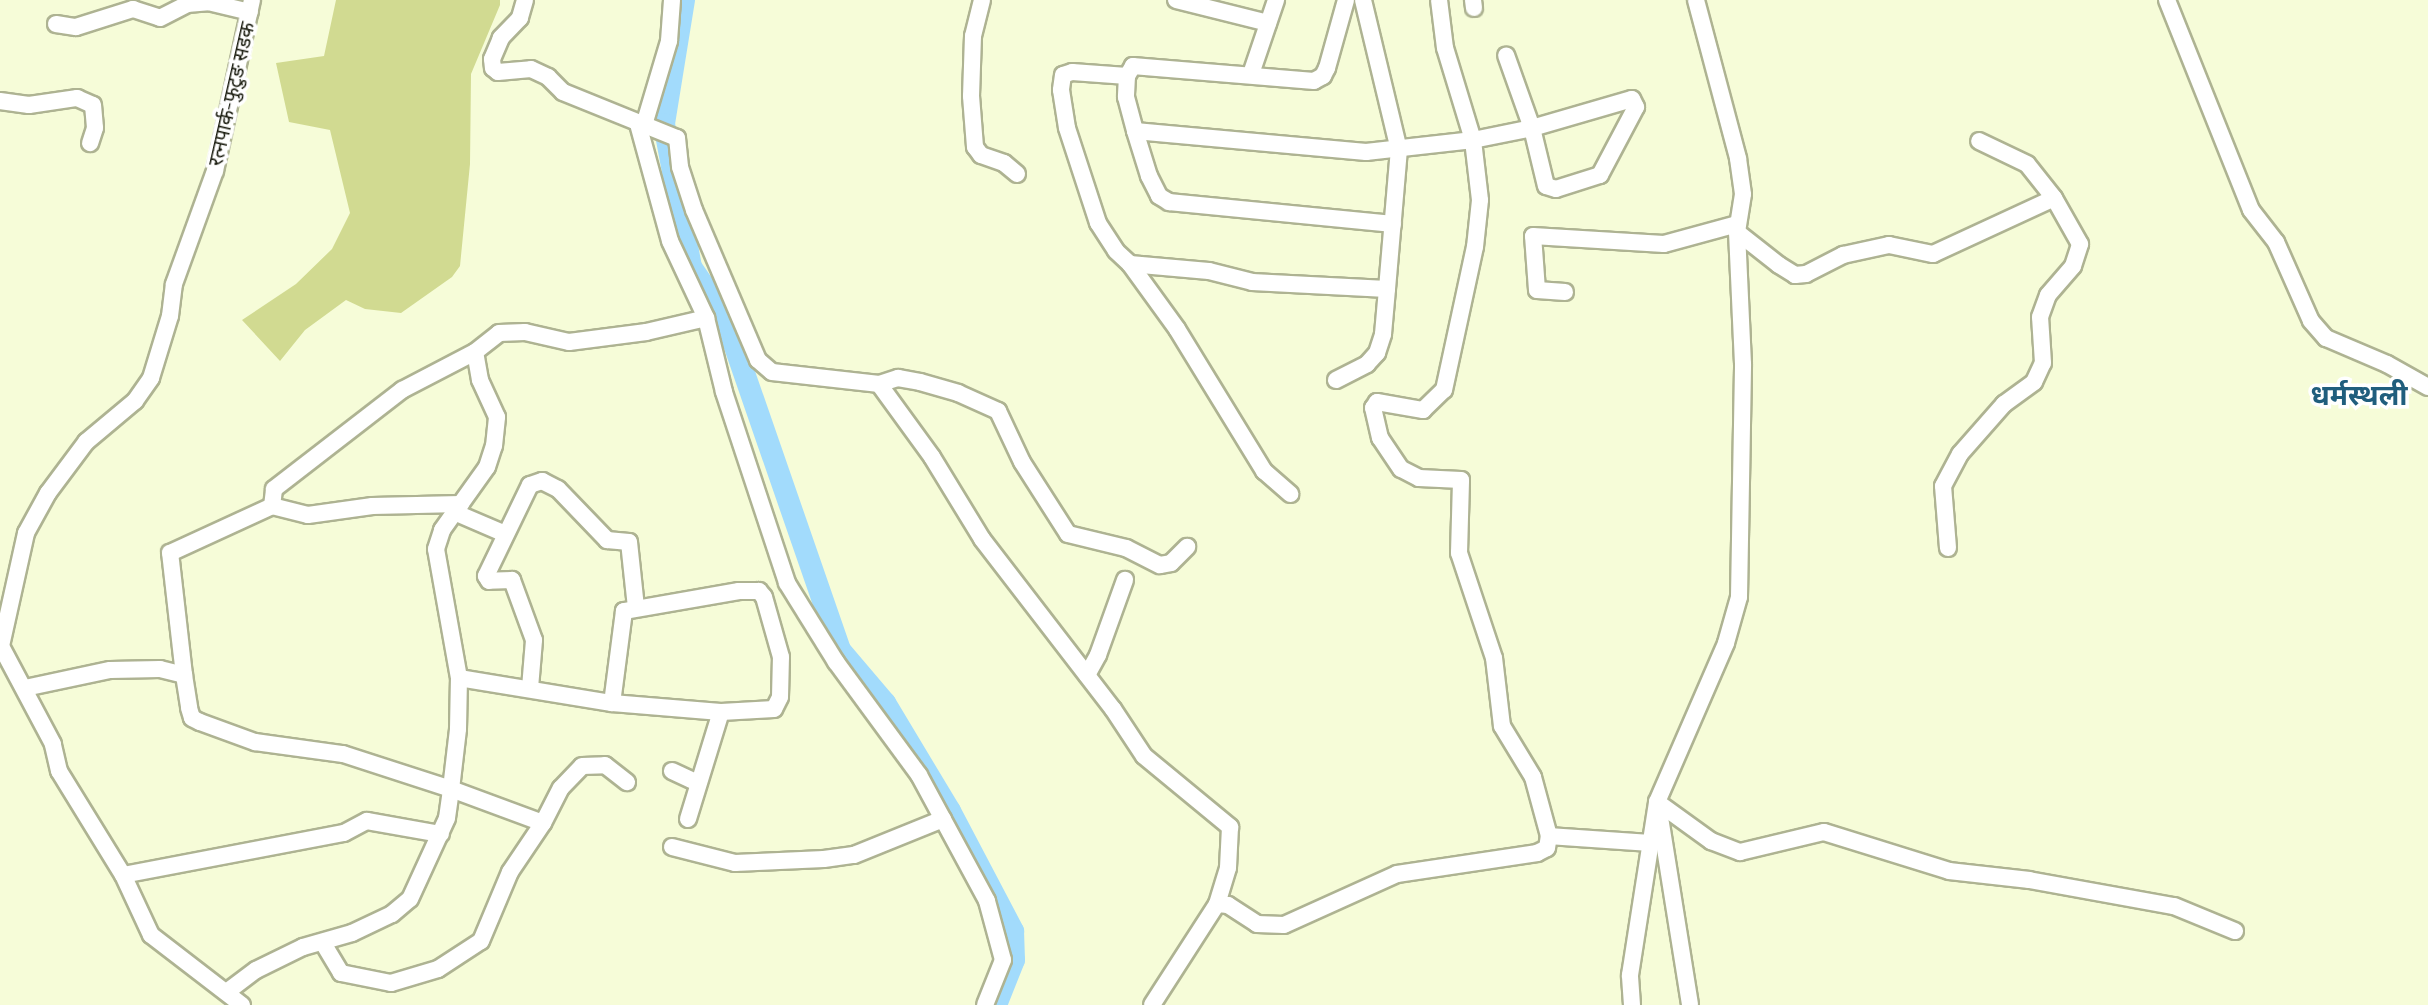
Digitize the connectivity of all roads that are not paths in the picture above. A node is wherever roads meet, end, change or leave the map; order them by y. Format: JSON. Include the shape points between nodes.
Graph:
{"nodes":[{"id":1,"x":525,"y":0,"type":"edge"},
{"id":2,"x":672,"y":0,"type":"edge"},
{"id":3,"x":982,"y":0,"type":"edge"},
{"id":4,"x":1176,"y":0,"type":"edge"},
{"id":5,"x":1276,"y":0,"type":"edge"},
{"id":6,"x":1346,"y":0,"type":"edge"},
{"id":7,"x":1363,"y":0,"type":"edge"},
{"id":8,"x":1439,"y":0,"type":"edge"},
{"id":9,"x":1696,"y":0,"type":"edge"},
{"id":10,"x":2167,"y":0,"type":"edge"},
{"id":11,"x":251,"y":6,"type":"edge"},
{"id":12,"x":1225,"y":6,"type":"edge"},
{"id":13,"x":1268,"y":23,"type":"junction"},
{"id":14,"x":56,"y":24,"type":"dead end"},
{"id":15,"x":1506,"y":55,"type":"dead end"},
{"id":16,"x":1251,"y":74,"type":"junction"},
{"id":17,"x":1127,"y":76,"type":"junction"},
{"id":18,"x":0,"y":101,"type":"edge"},
{"id":19,"x":641,"y":124,"type":"junction"},
{"id":20,"x":1532,"y":128,"type":"junction"},
{"id":21,"x":1135,"y":131,"type":"junction"},
{"id":22,"x":1473,"y":140,"type":"junction"},
{"id":23,"x":1979,"y":141,"type":"dead end"},
{"id":24,"x":90,"y":143,"type":"dead end"},
{"id":25,"x":1399,"y":150,"type":"junction"},
{"id":26,"x":1017,"y":174,"type":"dead end"},
{"id":27,"x":2054,"y":198,"type":"junction"},
{"id":28,"x":1393,"y":224,"type":"junction"},
{"id":29,"x":1737,"y":228,"type":"junction"},
{"id":30,"x":1130,"y":264,"type":"junction"},
{"id":31,"x":1387,"y":289,"type":"junction"},
{"id":32,"x":1565,"y":292,"type":"dead end"},
{"id":33,"x":706,"y":318,"type":"junction"},
{"id":34,"x":475,"y":352,"type":"junction"},
{"id":35,"x":1336,"y":380,"type":"dead end"},
{"id":36,"x":879,"y":384,"type":"junction"},
{"id":37,"x":2428,"y":387,"type":"edge"},
{"id":38,"x":1290,"y":494,"type":"dead end"},
{"id":39,"x":272,"y":506,"type":"junction"},
{"id":40,"x":458,"y":508,"type":"junction"},
{"id":41,"x":503,"y":533,"type":"junction"},
{"id":42,"x":1187,"y":547,"type":"dead end"},
{"id":43,"x":1948,"y":548,"type":"dead end"},
{"id":44,"x":1125,"y":580,"type":"dead end"},
{"id":45,"x":636,"y":608,"type":"junction"},
{"id":46,"x":184,"y":675,"type":"junction"},
{"id":47,"x":1087,"y":675,"type":"junction"},
{"id":48,"x":459,"y":678,"type":"junction"},
{"id":49,"x":25,"y":688,"type":"junction"},
{"id":50,"x":530,"y":688,"type":"junction"},
{"id":51,"x":612,"y":703,"type":"junction"},
{"id":52,"x":721,"y":712,"type":"junction"},
{"id":53,"x":672,"y":771,"type":"dead end"},
{"id":54,"x":627,"y":782,"type":"dead end"},
{"id":55,"x":698,"y":783,"type":"junction"},
{"id":56,"x":451,"y":789,"type":"junction"},
{"id":57,"x":1657,"y":802,"type":"junction"},
{"id":58,"x":688,"y":819,"type":"dead end"},
{"id":59,"x":943,"y":819,"type":"junction"},
{"id":60,"x":543,"y":823,"type":"junction"},
{"id":61,"x":441,"y":834,"type":"junction"},
{"id":62,"x":1549,"y":836,"type":"junction"},
{"id":63,"x":1650,"y":843,"type":"junction"},
{"id":64,"x":672,"y":847,"type":"dead end"},
{"id":65,"x":123,"y":875,"type":"junction"},
{"id":66,"x":1217,"y":904,"type":"junction"},
{"id":67,"x":2235,"y":931,"type":"dead end"},
{"id":68,"x":323,"y":943,"type":"junction"},
{"id":69,"x":228,"y":991,"type":"junction"},
{"id":70,"x":242,"y":1005,"type":"edge"},
{"id":71,"x":985,"y":1005,"type":"edge"},
{"id":72,"x":1152,"y":1005,"type":"edge"},
{"id":73,"x":1632,"y":1005,"type":"edge"},
{"id":74,"x":1690,"y":1005,"type":"edge"}],
"edges":[{"from":1,"to":19,"type":"street","via":[[520,18],[501,38],[493,68],[531,69],[563,92]]},
{"from":2,"to":19,"type":"street","via":[[669,41]]},
{"from":3,"to":26,"type":"street","via":[[973,36],[975,147]]},
{"from":4,"to":12,"type":"street"},
{"from":5,"to":13,"type":"street"},
{"from":6,"to":16,"type":"street","via":[[1323,76],[1314,81]]},
{"from":7,"to":25,"type":"street"},
{"from":8,"to":22,"type":"street","via":[[1445,48]]},
{"from":9,"to":29,"type":"street","via":[[1738,158],[1743,194]]},
{"from":10,"to":37,"type":"street","via":[[2251,210],[2276,242],[2311,321],[2326,338]]},
{"from":11,"to":14,"type":"street","via":[[208,2],[187,4],[160,18],[133,9],[76,27]]},
{"from":11,"to":49,"type":"street","name":"रत्नपार्क-फुटुङ सडक","via":[[215,171],[174,284],[151,378],[135,401],[86,442],[26,533],[1,646]]},
{"from":12,"to":13,"type":"street"},
{"from":13,"to":16,"type":"street"},
{"from":15,"to":20,"type":"street"},
{"from":16,"to":17,"type":"street","via":[[1139,65]]},
{"from":17,"to":21,"type":"street","via":[[1126,97]]},
{"from":17,"to":30,"type":"street","via":[[1072,72],[1063,75],[1061,90],[1067,128],[1098,223]]},
{"from":18,"to":24,"type":"street","via":[[29,105],[77,98],[93,105]]},
{"from":19,"to":33,"type":"street","via":[[670,241]]},
{"from":19,"to":36,"type":"street","via":[[677,138],[694,210],[758,360],[772,372]]},
{"from":20,"to":20,"type":"street","via":[[1632,99],[1635,102],[1600,175],[1556,189],[1546,186]]},
{"from":20,"to":22,"type":"street"},
{"from":21,"to":25,"type":"street","via":[[1366,152]]},
{"from":21,"to":28,"type":"street","via":[[1149,176],[1159,196],[1169,202]]},
{"from":22,"to":25,"type":"street"},
{"from":22,"to":62,"type":"street","via":[[1480,200],[1475,247],[1444,390],[1423,410],[1377,402],[1373,408],[1380,438],[1401,469],[1419,478],[1461,480],[1459,553],[1494,658],[1502,726],[1533,777]]},
{"from":23,"to":27,"type":"street","via":[[2027,164]]},
{"from":25,"to":28,"type":"street"},
{"from":27,"to":29,"type":"street","via":[[1933,254],[1889,245],[1843,255],[1806,274],[1795,275],[1779,265]]},
{"from":27,"to":43,"type":"street","via":[[2080,244],[2073,266],[2048,295],[2040,317],[2043,363],[2034,382],[2004,404],[1968,444],[1943,486]]},
{"from":28,"to":31,"type":"street"},
{"from":29,"to":32,"type":"street","via":[[1664,244],[1533,236],[1537,290]]},
{"from":29,"to":57,"type":"street","via":[[1743,364],[1739,597],[1726,643]]},
{"from":30,"to":31,"type":"street","via":[[1209,271],[1252,282]]},
{"from":30,"to":38,"type":"street","via":[[1264,471]]},
{"from":31,"to":35,"type":"street","via":[[1377,353]]},
{"from":33,"to":34,"type":"street","via":[[569,342],[525,332],[499,333]]},
{"from":33,"to":59,"type":"street","via":[[724,392],[787,583],[836,662],[919,775]]},
{"from":34,"to":39,"type":"street","via":[[402,390],[274,489]]},
{"from":34,"to":40,"type":"street","via":[[480,380],[497,417],[487,467]]},
{"from":36,"to":42,"type":"street","via":[[898,378],[920,382],[998,411],[1022,462],[1068,534],[1126,548],[1160,565],[1171,563]]},
{"from":36,"to":47,"type":"street","via":[[982,539]]},
{"from":39,"to":40,"type":"street","via":[[308,515],[372,506]]},
{"from":39,"to":46,"type":"street","via":[[170,553]]},
{"from":40,"to":41,"type":"street"},
{"from":40,"to":48,"type":"street","via":[[436,549]]},
{"from":41,"to":45,"type":"street","via":[[530,485],[542,481],[558,489],[607,540],[629,542]]},
{"from":41,"to":50,"type":"street","via":[[486,576],[489,581],[512,580],[534,640]]},
{"from":44,"to":47,"type":"street"},
{"from":45,"to":51,"type":"street","via":[[624,611]]},
{"from":45,"to":52,"type":"street","via":[[759,591],[781,657],[778,706]]},
{"from":46,"to":49,"type":"street","via":[[160,669],[110,670]]},
{"from":46,"to":56,"type":"street","via":[[192,718],[200,722],[255,742],[343,754]]},
{"from":47,"to":66,"type":"street","via":[[1144,756],[1230,827],[1228,868]]},
{"from":48,"to":50,"type":"street"},
{"from":48,"to":56,"type":"street"},
{"from":49,"to":65,"type":"street","name":"रत्नपार्क-फुटुङ सडक","via":[[53,744],[59,771]]},
{"from":50,"to":51,"type":"street"},
{"from":51,"to":52,"type":"street"},
{"from":52,"to":55,"type":"street"},
{"from":53,"to":55,"type":"street"},
{"from":54,"to":60,"type":"street","via":[[605,765],[582,766],[561,788]]},
{"from":55,"to":58,"type":"street"},
{"from":56,"to":60,"type":"street"},
{"from":56,"to":61,"type":"street"},
{"from":57,"to":63,"type":"street"},
{"from":57,"to":67,"type":"street","via":[[1711,841],[1740,852],[1824,832],[1949,871],[2174,906]]},
{"from":57,"to":74,"type":"street"},
{"from":59,"to":64,"type":"street","via":[[854,855],[824,859],[735,863]]},
{"from":59,"to":71,"type":"street","via":[[987,901],[1003,960]]},
{"from":60,"to":68,"type":"street","via":[[510,872],[481,941],[438,969],[391,983],[341,973]]},
{"from":61,"to":65,"type":"street","via":[[367,821],[344,833]]},
{"from":61,"to":68,"type":"street","via":[[410,899],[392,914]]},
{"from":62,"to":63,"type":"street"},
{"from":62,"to":66,"type":"street","via":[[1547,848],[1537,853],[1397,874],[1284,925],[1257,924],[1228,905]]},
{"from":63,"to":73,"type":"street","via":[[1630,975]]},
{"from":65,"to":69,"type":"street","name":"रत्नपार्क-फुटुङ सडक","via":[[151,935]]},
{"from":66,"to":72,"type":"street"},
{"from":68,"to":69,"type":"street","via":[[256,970]]},
{"from":69,"to":70,"type":"street","name":"रत्नपार्क-फुटुङ सडक"}]}
